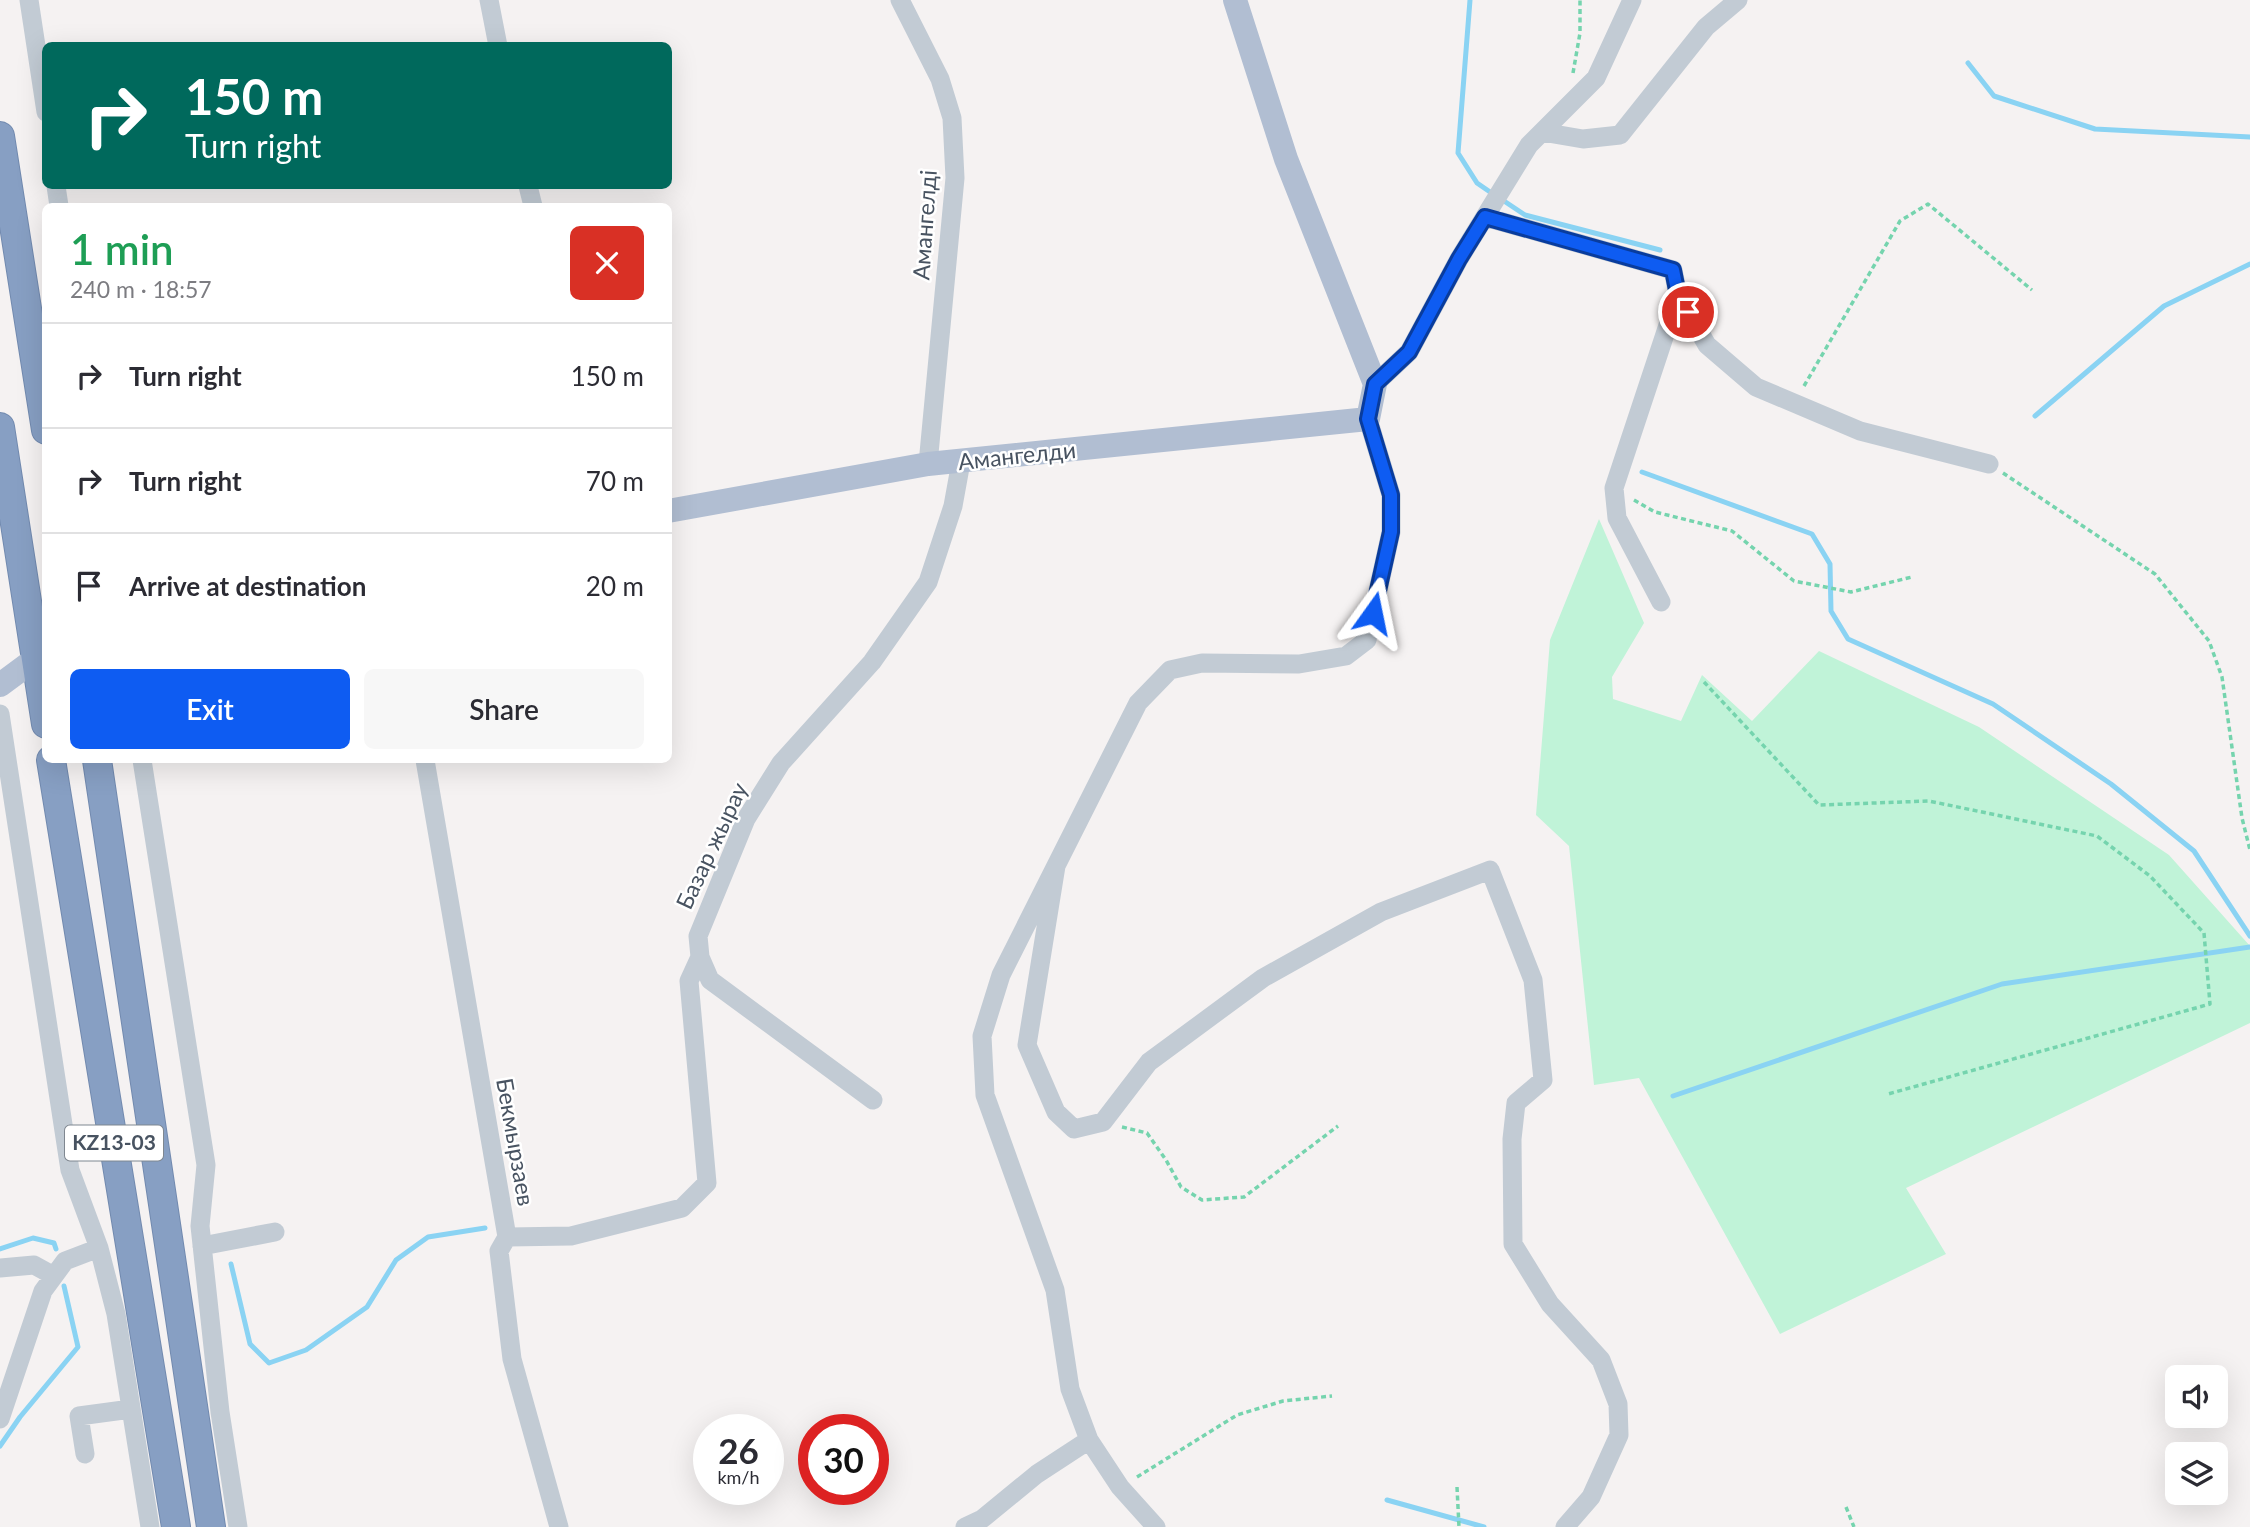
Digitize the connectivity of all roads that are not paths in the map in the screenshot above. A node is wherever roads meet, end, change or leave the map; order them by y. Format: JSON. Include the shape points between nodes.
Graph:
{"nodes":[{"id":1,"x":29,"y":0,"type":"edge"},
{"id":2,"x":489,"y":0,"type":"edge"},
{"id":3,"x":900,"y":0,"type":"edge"},
{"id":4,"x":1235,"y":0,"type":"edge"},
{"id":5,"x":1632,"y":0,"type":"edge"},
{"id":6,"x":1738,"y":0,"type":"edge"},
{"id":7,"x":497,"y":42,"type":"edge"},
{"id":8,"x":42,"y":86,"type":"edge"},
{"id":9,"x":1542,"y":132,"type":"junction"},
{"id":10,"x":0,"y":136,"type":"edge"},
{"id":11,"x":1485,"y":217,"type":"junction"},
{"id":12,"x":1678,"y":295,"type":"junction"},
{"id":13,"x":1375,"y":384,"type":"junction"},
{"id":14,"x":42,"y":404,"type":"edge"},
{"id":15,"x":1368,"y":419,"type":"junction"},
{"id":16,"x":0,"y":427,"type":"edge"},
{"id":17,"x":961,"y":462,"type":"junction"},
{"id":18,"x":928,"y":464,"type":"junction"},
{"id":19,"x":1989,"y":464,"type":"road end"},
{"id":20,"x":672,"y":510,"type":"edge"},
{"id":21,"x":1661,"y":602,"type":"dead end"},
{"id":22,"x":41,"y":654,"type":"edge"},
{"id":23,"x":0,"y":685,"type":"edge"},
{"id":24,"x":0,"y":714,"type":"edge"},
{"id":25,"x":51,"y":763,"type":"edge"},
{"id":26,"x":97,"y":763,"type":"edge"},
{"id":27,"x":142,"y":763,"type":"edge"},
{"id":28,"x":426,"y":763,"type":"edge"},
{"id":29,"x":1056,"y":866,"type":"junction"},
{"id":30,"x":700,"y":957,"type":"junction"},
{"id":31,"x":873,"y":1100,"type":"dead end"},
{"id":32,"x":275,"y":1232,"type":"dead end"},
{"id":33,"x":507,"y":1237,"type":"junction"},
{"id":34,"x":202,"y":1246,"type":"junction"},
{"id":35,"x":99,"y":1248,"type":"junction"},
{"id":36,"x":0,"y":1268,"type":"edge"},
{"id":37,"x":54,"y":1276,"type":"junction"},
{"id":38,"x":4,"y":1399,"type":"edge"},
{"id":39,"x":131,"y":1409,"type":"junction"},
{"id":40,"x":0,"y":1419,"type":"edge"},
{"id":41,"x":1088,"y":1440,"type":"junction"},
{"id":42,"x":85,"y":1454,"type":"dead end"},
{"id":43,"x":150,"y":1527,"type":"edge"},
{"id":44,"x":176,"y":1527,"type":"edge"},
{"id":45,"x":211,"y":1527,"type":"edge"},
{"id":46,"x":238,"y":1527,"type":"edge"},
{"id":47,"x":559,"y":1527,"type":"edge"},
{"id":48,"x":965,"y":1527,"type":"edge"},
{"id":49,"x":1156,"y":1527,"type":"edge"},
{"id":50,"x":1565,"y":1527,"type":"edge"}],
"edges":[{"from":1,"to":8,"type":"street"},
{"from":2,"to":7,"type":"street"},
{"from":3,"to":18,"type":"street","name":"Амангелді","via":[[940,79],[953,118],[955,178]]},
{"from":4,"to":13,"type":"main road","via":[[1286,159]]},
{"from":5,"to":9,"type":"street","via":[[1596,78]]},
{"from":6,"to":9,"type":"street","via":[[1706,27],[1620,135],[1583,139]]},
{"from":9,"to":11,"type":"street","via":[[1529,145]]},
{"from":10,"to":14,"type":"highway"},
{"from":11,"to":12,"type":"street","via":[[1673,270]]},
{"from":11,"to":13,"type":"street","via":[[1409,352]]},
{"from":12,"to":19,"type":"street","via":[[1707,345],[1756,387],[1860,431]]},
{"from":12,"to":21,"type":"street","via":[[1614,488],[1617,518]]},
{"from":13,"to":15,"type":"main road"},
{"from":15,"to":17,"type":"main road","name":"Амангелди"},
{"from":15,"to":29,"type":"street","via":[[1391,495],[1391,532],[1367,640],[1346,656],[1299,664],[1202,663],[1170,670],[1138,703]]},
{"from":16,"to":22,"type":"highway"},
{"from":17,"to":18,"type":"main road","name":"Амангелди"},
{"from":17,"to":30,"type":"street","name":"Базар жырау","via":[[953,506],[928,582],[872,662],[781,763],[746,819],[698,936]]},
{"from":18,"to":20,"type":"main road","name":"Амангелди"},
{"from":22,"to":23,"type":"main road"},
{"from":24,"to":35,"type":"street","via":[[70,1170]]},
{"from":25,"to":44,"type":"highway","number":"KZ13-03"},
{"from":26,"to":45,"type":"highway","number":"KZ13-03"},
{"from":27,"to":34,"type":"street","via":[[205,1165]]},
{"from":28,"to":33,"type":"street","name":"Бекмырзаев"},
{"from":29,"to":41,"type":"street","via":[[1001,975],[982,1036],[985,1095],[1055,1290],[1070,1389]]},
{"from":29,"to":50,"type":"street","via":[[1027,1045],[1056,1112],[1074,1129],[1103,1122],[1149,1062],[1263,978],[1381,912],[1490,870],[1533,980],[1544,1080],[1516,1103],[1513,1244],[1550,1304],[1601,1360],[1618,1404],[1619,1435],[1591,1497]]},
{"from":30,"to":31,"type":"street","via":[[710,980]]},
{"from":30,"to":33,"type":"street","name":"Базар жырау","via":[[690,981],[706,1183],[682,1208],[571,1236]]},
{"from":32,"to":34,"type":"street"},
{"from":33,"to":47,"type":"street","name":"Бекмырзаев","via":[[499,1251],[512,1359]]},
{"from":34,"to":46,"type":"street"},
{"from":35,"to":37,"type":"street","via":[[65,1261]]},
{"from":35,"to":39,"type":"street","via":[[116,1314]]},
{"from":36,"to":37,"type":"street","via":[[34,1265]]},
{"from":37,"to":38,"type":"street","via":[[43,1291]]},
{"from":38,"to":40,"type":"street"},
{"from":39,"to":42,"type":"street","via":[[79,1416]]},
{"from":39,"to":43,"type":"street"},
{"from":41,"to":48,"type":"street"},
{"from":41,"to":49,"type":"street","via":[[1120,1487]]}]}
